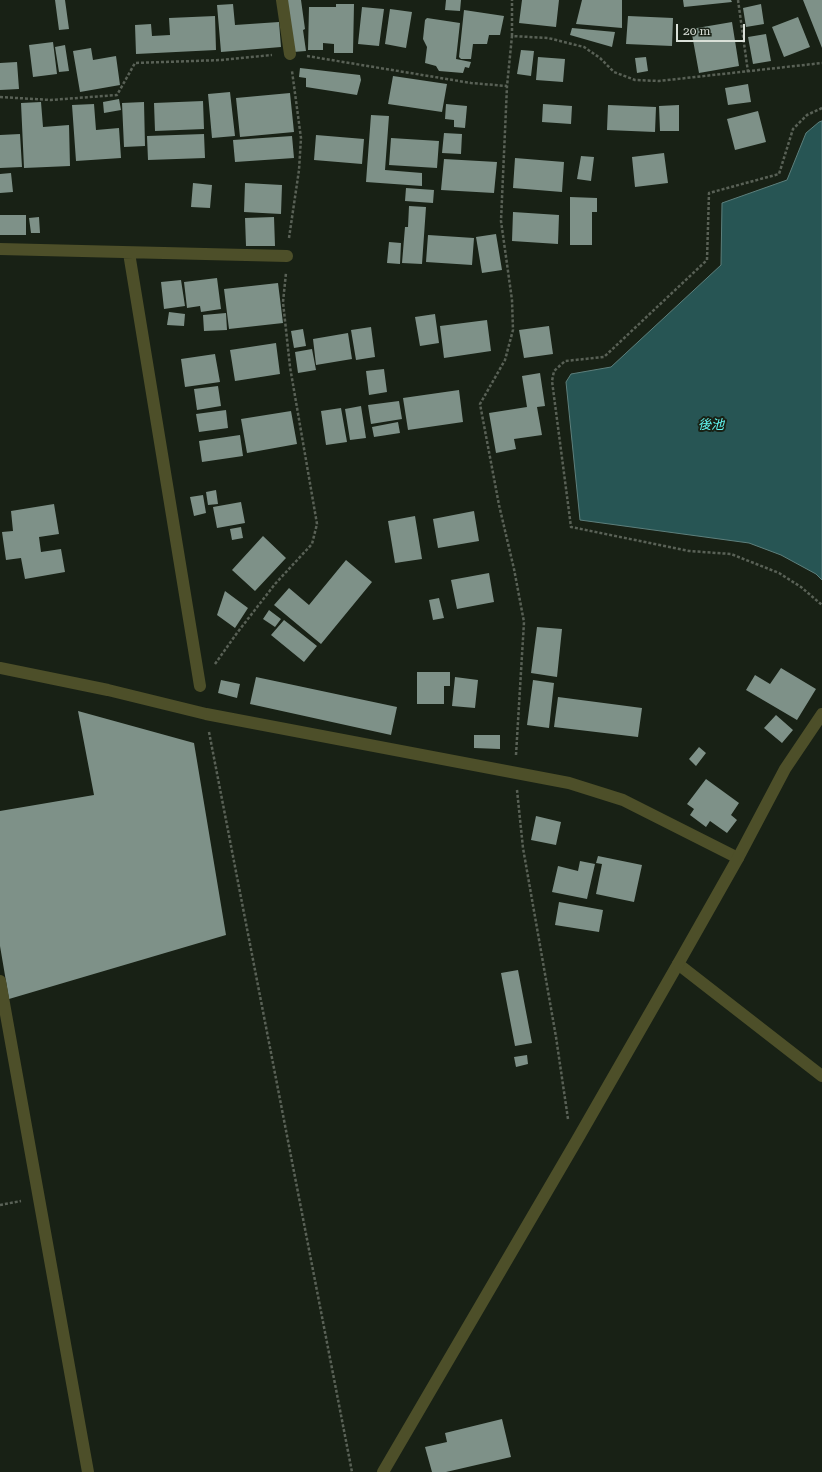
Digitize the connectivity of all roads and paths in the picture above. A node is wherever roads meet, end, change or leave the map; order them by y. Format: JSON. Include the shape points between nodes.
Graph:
{"nodes":[{"id":1,"x":282,"y":0,"type":"edge"},
{"id":2,"x":512,"y":0,"type":"edge"},
{"id":3,"x":738,"y":0,"type":"edge"},
{"id":4,"x":512,"y":36,"type":"junction"},
{"id":5,"x":290,"y":54,"type":"junction"},
{"id":6,"x":822,"y":62,"type":"edge"},
{"id":7,"x":748,"y":72,"type":"junction"},
{"id":8,"x":507,"y":86,"type":"junction"},
{"id":9,"x":0,"y":97,"type":"edge"},
{"id":10,"x":822,"y":108,"type":"edge"},
{"id":11,"x":0,"y":249,"type":"edge"},
{"id":12,"x":129,"y":253,"type":"junction"},
{"id":13,"x":287,"y":256,"type":"junction"},
{"id":14,"x":822,"y":605,"type":"edge"},
{"id":15,"x":0,"y":668,"type":"edge"},
{"id":16,"x":200,"y":686,"type":"joint"},
{"id":17,"x":206,"y":714,"type":"junction"},
{"id":18,"x":822,"y":714,"type":"edge"},
{"id":19,"x":516,"y":774,"type":"junction"},
{"id":20,"x":738,"y":858,"type":"junction"},
{"id":21,"x":678,"y":964,"type":"junction"},
{"id":22,"x":0,"y":981,"type":"edge"},
{"id":23,"x":822,"y":1076,"type":"edge"},
{"id":24,"x":577,"y":1140,"type":"junction"},
{"id":25,"x":88,"y":1472,"type":"edge"},
{"id":26,"x":352,"y":1472,"type":"edge"},
{"id":27,"x":383,"y":1472,"type":"edge"}],
"edges":[{"from":1,"to":5,"type":"street"},
{"from":2,"to":4,"type":"path"},
{"from":3,"to":7,"type":"path"},
{"from":4,"to":7,"type":"path","via":[[548,38],[584,47],[614,72],[635,80],[659,81]]},
{"from":4,"to":8,"type":"path"},
{"from":5,"to":8,"type":"path","via":[[471,84]]},
{"from":5,"to":9,"type":"path","via":[[222,60],[135,63],[117,95],[51,100]]},
{"from":5,"to":13,"type":"path","via":[[301,138],[300,170]]},
{"from":6,"to":7,"type":"path"},
{"from":8,"to":19,"type":"path","via":[[501,221],[512,300],[513,330],[505,360],[480,404],[498,505],[524,622]]},
{"from":10,"to":14,"type":"path","via":[[807,115],[793,130],[779,174],[709,193],[707,260],[604,357],[565,361],[554,371],[552,381],[571,527],[689,550],[732,554],[779,573]]},
{"from":11,"to":12,"type":"street"},
{"from":12,"to":13,"type":"street"},
{"from":12,"to":16,"type":"street"},
{"from":13,"to":16,"type":"path","via":[[283,302],[290,367],[317,524],[312,544],[275,584],[237,632]]},
{"from":15,"to":17,"type":"street","via":[[108,690]]},
{"from":17,"to":19,"type":"street"},
{"from":17,"to":26,"type":"path"},
{"from":18,"to":20,"type":"street","via":[[785,769]]},
{"from":19,"to":20,"type":"street","via":[[569,783],[623,800]]},
{"from":19,"to":24,"type":"path","via":[[523,848],[556,1037],[567,1117]]},
{"from":20,"to":21,"type":"street"},
{"from":21,"to":23,"type":"street"},
{"from":21,"to":24,"type":"street"},
{"from":22,"to":25,"type":"street"},
{"from":24,"to":27,"type":"street"}]}
